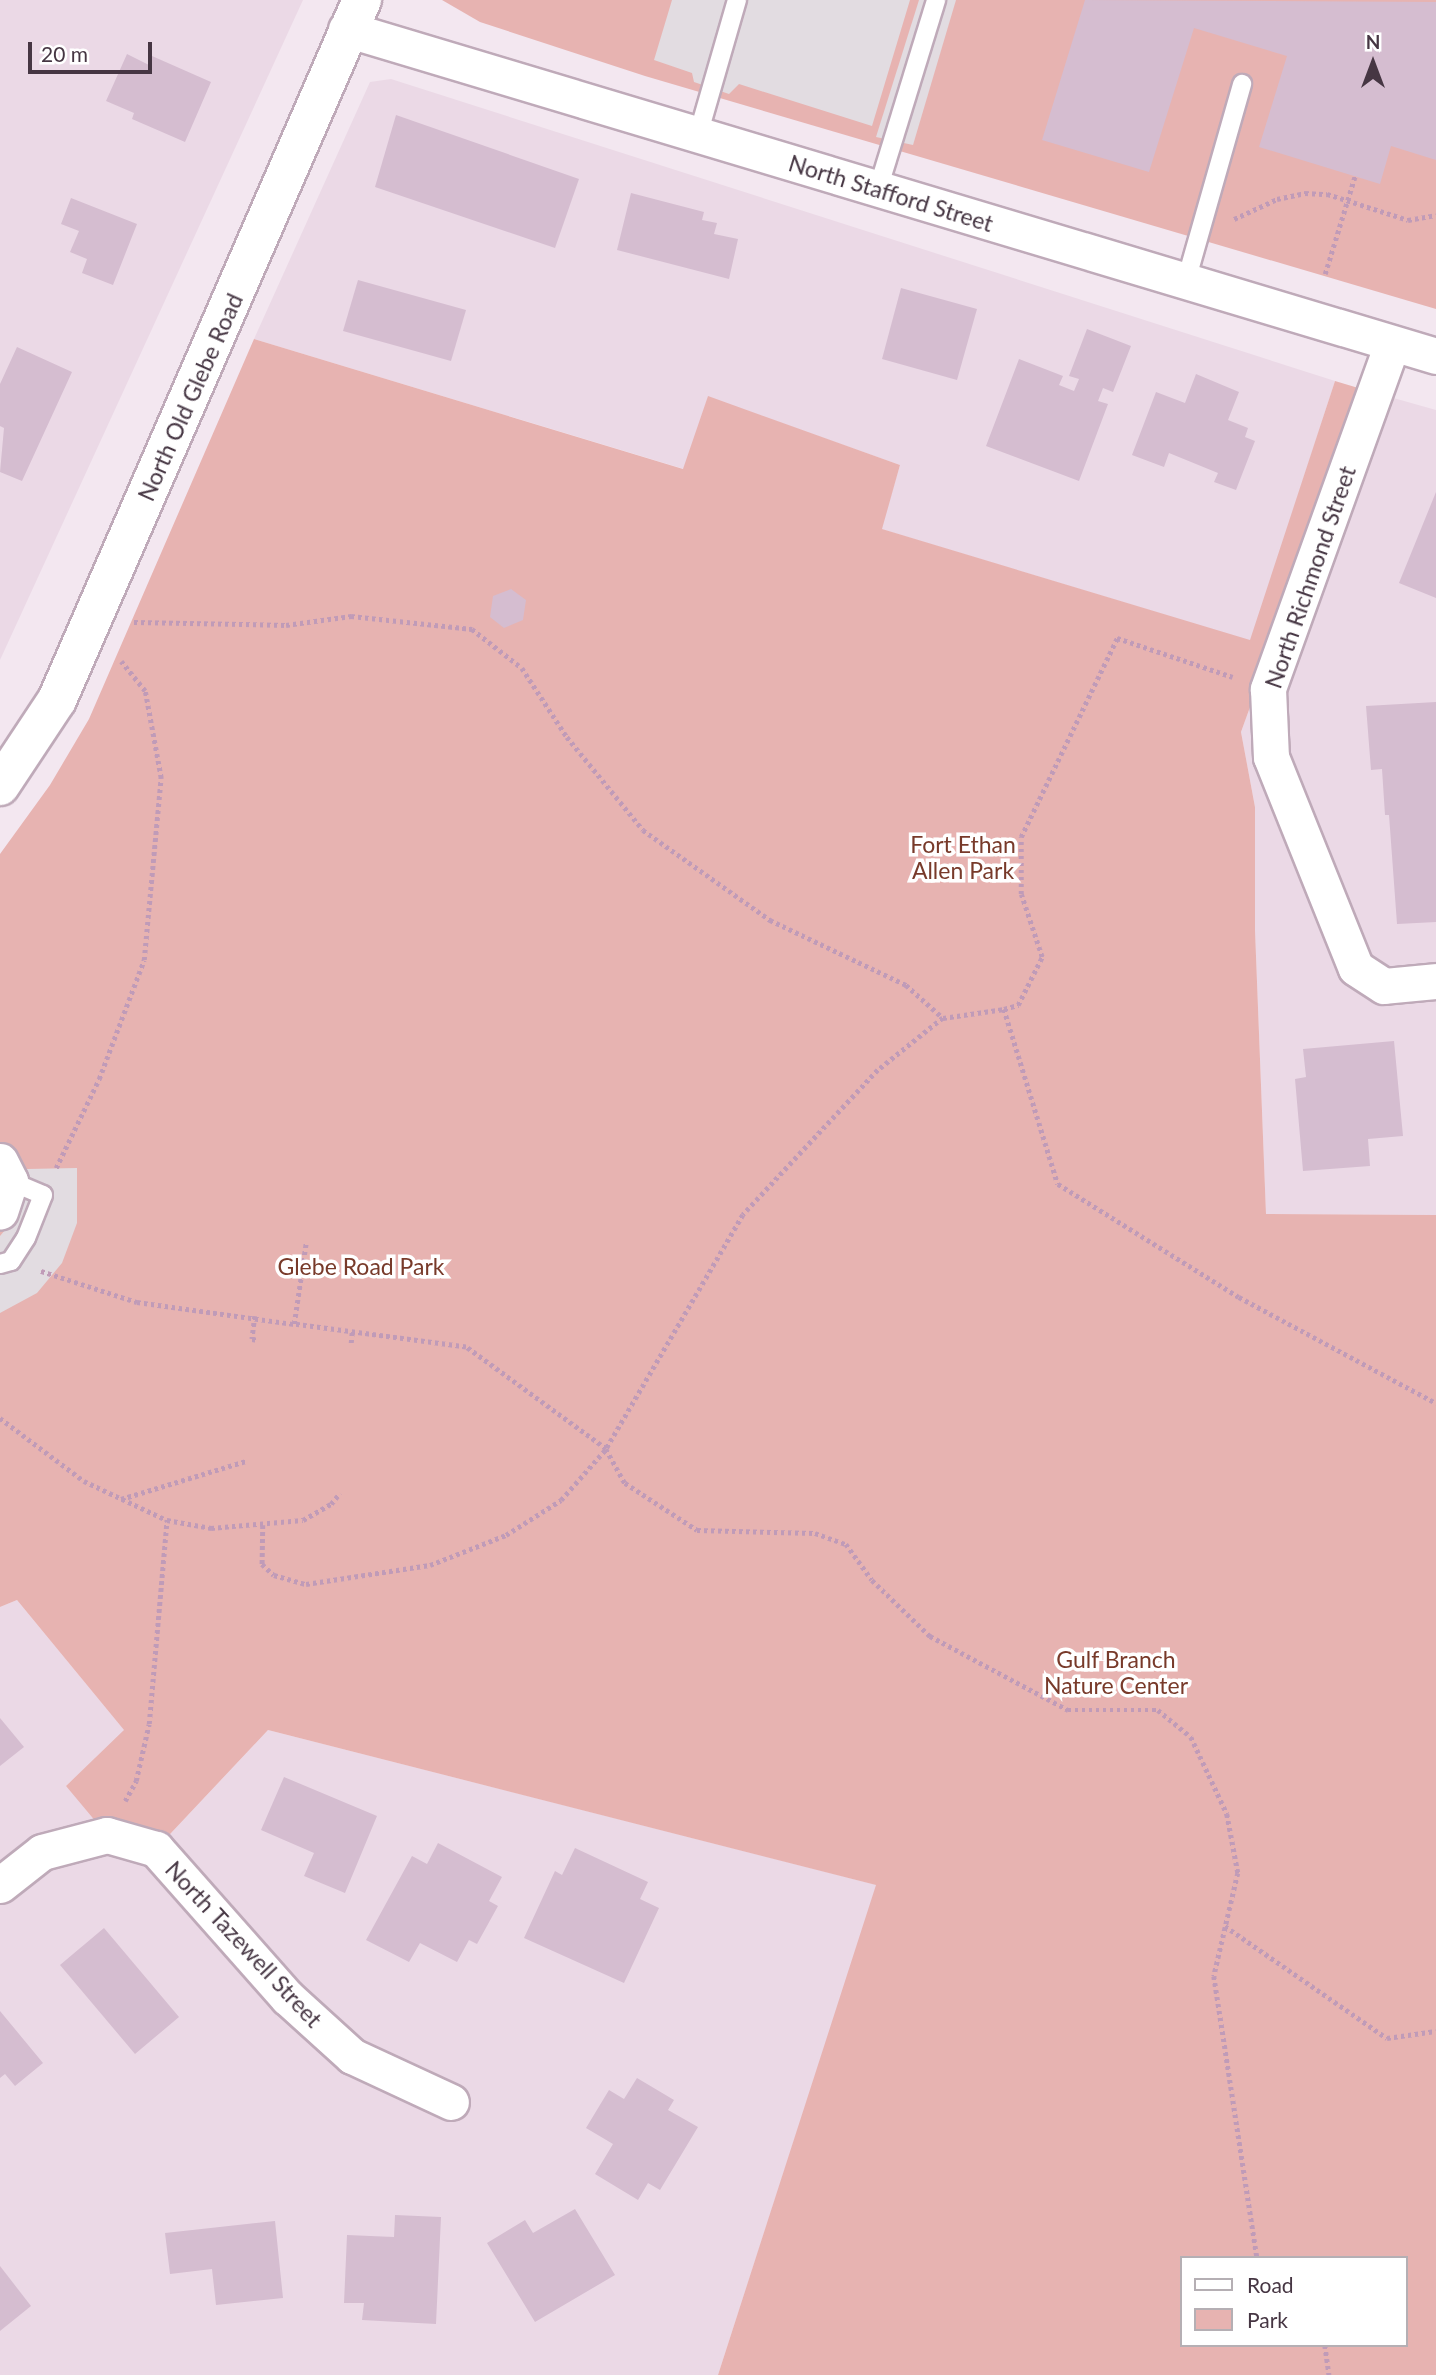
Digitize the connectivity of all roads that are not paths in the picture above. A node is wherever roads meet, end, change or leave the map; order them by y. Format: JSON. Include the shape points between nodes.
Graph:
{"nodes":[{"id":1,"x":737,"y":0,"type":"edge"},
{"id":2,"x":936,"y":0,"type":"edge"},
{"id":3,"x":354,"y":14,"type":"edge"},
{"id":4,"x":1242,"y":84,"type":"dead end"},
{"id":5,"x":698,"y":135,"type":"junction"},
{"id":6,"x":878,"y":189,"type":"junction"},
{"id":7,"x":1186,"y":281,"type":"junction"},
{"id":8,"x":1392,"y":344,"type":"junction"},
{"id":9,"x":1436,"y":356,"type":"edge"},
{"id":10,"x":0,"y":786,"type":"edge"},
{"id":11,"x":1436,"y":981,"type":"edge"},
{"id":12,"x":3,"y":1184,"type":"edge"},
{"id":13,"x":5,"y":1263,"type":"edge"},
{"id":14,"x":0,"y":1885,"type":"edge"},
{"id":15,"x":451,"y":2102,"type":"dead end"}],
"edges":[{"from":1,"to":5,"type":"lane"},
{"from":2,"to":6,"type":"lane"},
{"from":3,"to":5,"type":"street","name":"North Stafford Street"},
{"from":3,"to":10,"type":"street","name":"North Old Glebe Road","via":[[57,699]]},
{"from":4,"to":7,"type":"lane"},
{"from":5,"to":6,"type":"street","name":"North Stafford Street"},
{"from":6,"to":7,"type":"street","name":"North Stafford Street"},
{"from":7,"to":8,"type":"street","name":"North Stafford Street"},
{"from":8,"to":9,"type":"street","name":"North Stafford Street"},
{"from":8,"to":11,"type":"street","name":"North Richmond Street","via":[[1268,689],[1271,757],[1356,968],[1384,986]]},
{"from":12,"to":13,"type":"lane","via":[[43,1195]]},
{"from":14,"to":15,"type":"street","name":"North Tazewell Street","via":[[42,1852],[107,1835],[156,1849],[287,1997],[352,2056]]}]}
